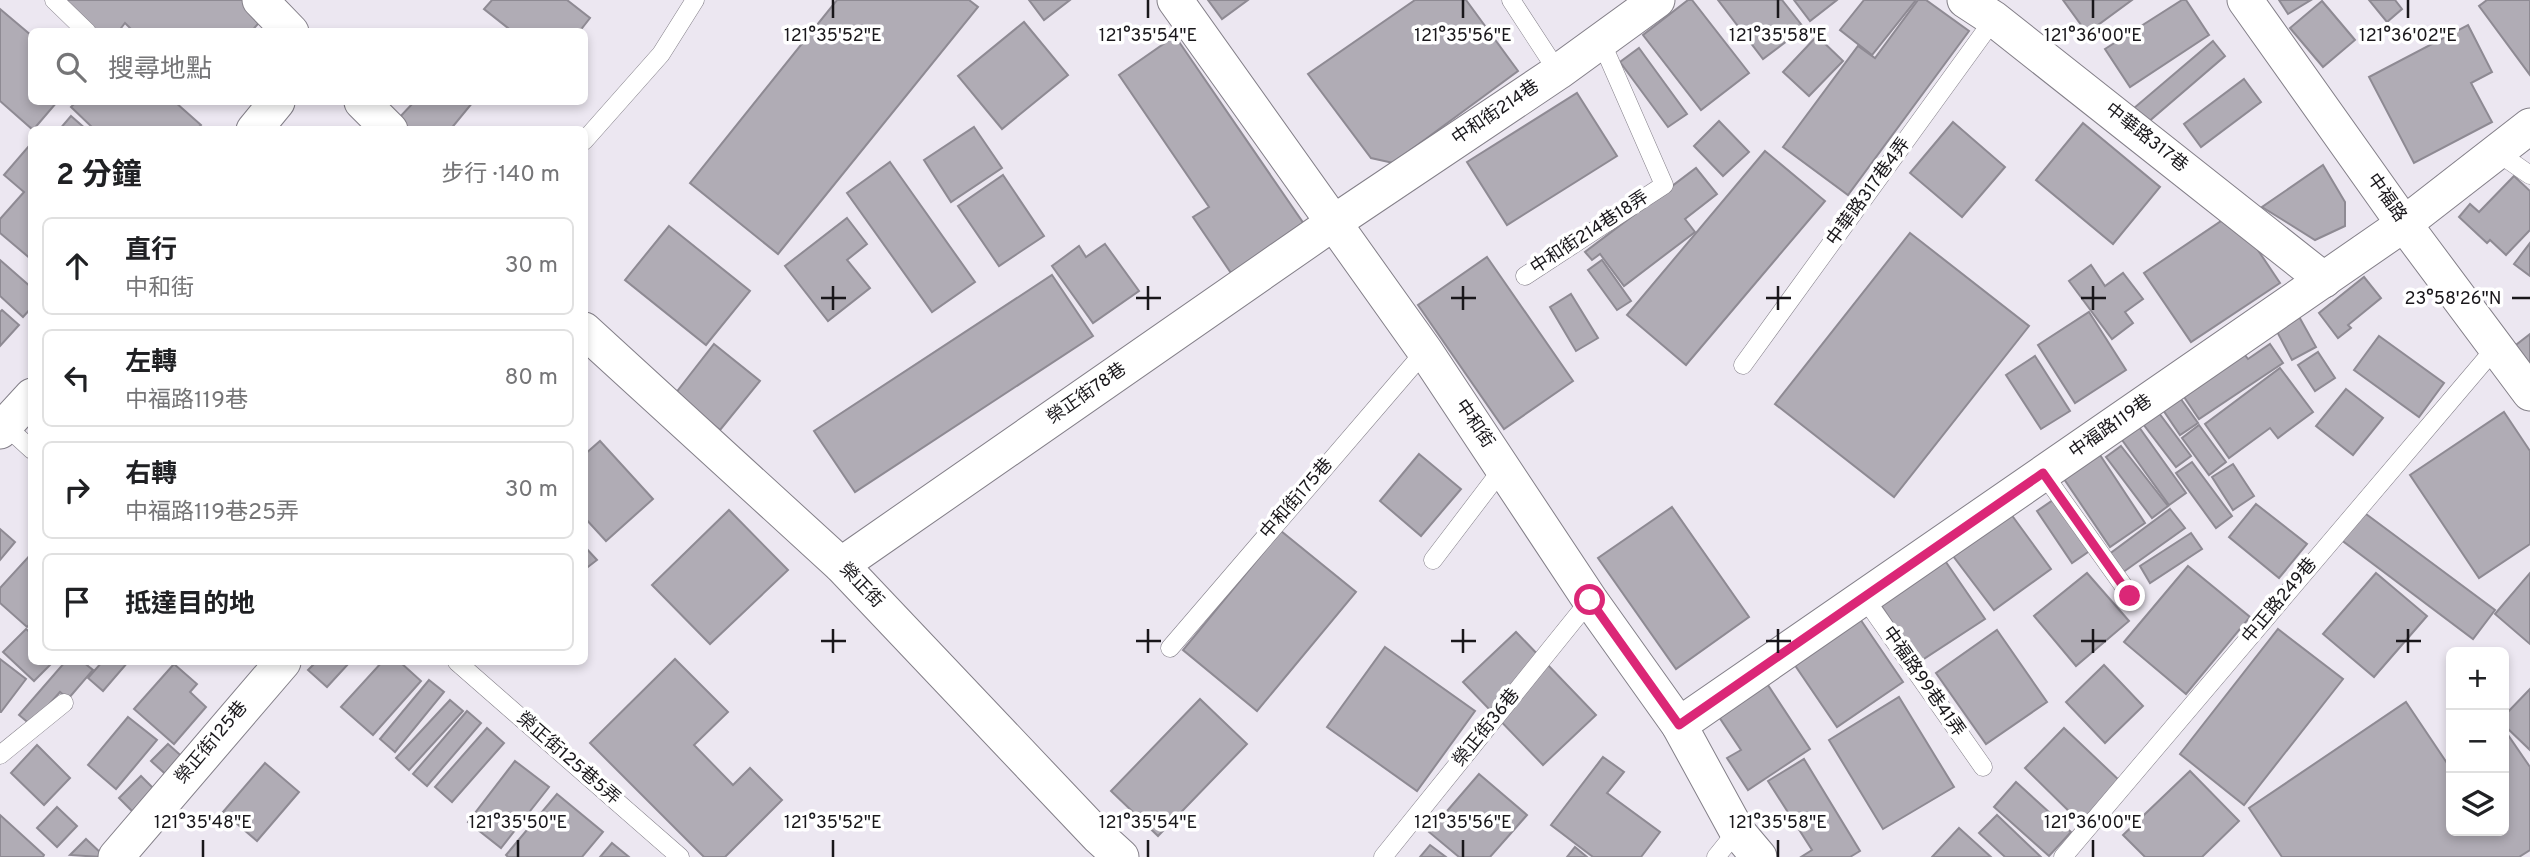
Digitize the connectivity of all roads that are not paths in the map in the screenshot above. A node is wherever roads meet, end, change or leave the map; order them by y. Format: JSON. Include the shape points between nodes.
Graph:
{"nodes":[{"id":1,"x":54,"y":0,"type":"edge"},
{"id":2,"x":260,"y":0,"type":"edge"},
{"id":3,"x":695,"y":0,"type":"edge"},
{"id":4,"x":1175,"y":0,"type":"edge"},
{"id":5,"x":1511,"y":0,"type":"edge"},
{"id":6,"x":1657,"y":0,"type":"edge"},
{"id":7,"x":1965,"y":0,"type":"edge"},
{"id":8,"x":2245,"y":0,"type":"edge"},
{"id":9,"x":1994,"y":19,"type":"junction"},
{"id":10,"x":83,"y":28,"type":"edge"},
{"id":11,"x":287,"y":28,"type":"edge"},
{"id":12,"x":1601,"y":41,"type":"junction"},
{"id":13,"x":1558,"y":72,"type":"junction"},
{"id":14,"x":275,"y":105,"type":"edge"},
{"id":15,"x":365,"y":105,"type":"edge"},
{"id":16,"x":257,"y":126,"type":"edge"},
{"id":17,"x":386,"y":126,"type":"edge"},
{"id":18,"x":2530,"y":126,"type":"edge"},
{"id":19,"x":588,"y":136,"type":"edge"},
{"id":20,"x":2497,"y":152,"type":"junction"},
{"id":21,"x":2530,"y":175,"type":"edge"},
{"id":22,"x":1333,"y":223,"type":"junction"},
{"id":23,"x":2404,"y":224,"type":"junction"},
{"id":24,"x":1525,"y":276,"type":"dead end"},
{"id":25,"x":2324,"y":279,"type":"junction"},
{"id":26,"x":588,"y":338,"type":"edge"},
{"id":27,"x":2497,"y":346,"type":"junction"},
{"id":28,"x":1425,"y":351,"type":"junction"},
{"id":29,"x":1743,"y":365,"type":"dead end"},
{"id":30,"x":2530,"y":393,"type":"edge"},
{"id":31,"x":28,"y":401,"type":"edge"},
{"id":32,"x":3,"y":429,"type":"edge"},
{"id":33,"x":28,"y":447,"type":"edge"},
{"id":34,"x":1503,"y":468,"type":"junction"},
{"id":35,"x":2043,"y":473,"type":"junction"},
{"id":36,"x":1433,"y":560,"type":"dead end"},
{"id":37,"x":841,"y":565,"type":"junction"},
{"id":38,"x":1863,"y":596,"type":"junction"},
{"id":39,"x":2130,"y":596,"type":"dead end"},
{"id":40,"x":1590,"y":600,"type":"junction"},
{"id":41,"x":1170,"y":648,"type":"dead end"},
{"id":42,"x":271,"y":665,"type":"edge"},
{"id":43,"x":460,"y":665,"type":"edge"},
{"id":44,"x":64,"y":704,"type":"dead end"},
{"id":45,"x":1679,"y":725,"type":"junction"},
{"id":46,"x":0,"y":755,"type":"edge"},
{"id":47,"x":1983,"y":767,"type":"dead end"},
{"id":48,"x":1748,"y":844,"type":"edge"},
{"id":49,"x":116,"y":857,"type":"edge"},
{"id":50,"x":680,"y":857,"type":"edge"},
{"id":51,"x":1121,"y":857,"type":"edge"},
{"id":52,"x":1383,"y":857,"type":"edge"},
{"id":53,"x":1716,"y":857,"type":"edge"},
{"id":54,"x":2063,"y":857,"type":"edge"}],
"edges":[{"from":1,"to":10,"type":"lane"},
{"from":2,"to":11,"type":"street"},
{"from":3,"to":19,"type":"lane","via":[[661,54]]},
{"from":4,"to":22,"type":"street","name":"中和街"},
{"from":5,"to":13,"type":"lane"},
{"from":6,"to":12,"type":"street","name":"中和街214巷"},
{"from":7,"to":9,"type":"street","name":"中華路317巷"},
{"from":8,"to":23,"type":"street","name":"中福路"},
{"from":9,"to":25,"type":"street","name":"中華路317巷"},
{"from":9,"to":29,"type":"lane","name":"中華路317巷4弄"},
{"from":12,"to":13,"type":"street","name":"中和街214巷"},
{"from":12,"to":24,"type":"lane","name":"中和街214巷18弄","via":[[1664,185]]},
{"from":13,"to":22,"type":"street","name":"中和街214巷"},
{"from":14,"to":16,"type":"street"},
{"from":15,"to":17,"type":"street"},
{"from":18,"to":20,"type":"street","name":"中福路119巷"},
{"from":20,"to":21,"type":"lane"},
{"from":20,"to":23,"type":"street","name":"中福路119巷"},
{"from":22,"to":28,"type":"street","name":"中和街"},
{"from":22,"to":37,"type":"street","name":"榮正街78巷"},
{"from":23,"to":25,"type":"street","name":"中福路119巷"},
{"from":23,"to":27,"type":"street","name":"中福路"},
{"from":25,"to":35,"type":"street","name":"中福路119巷"},
{"from":26,"to":37,"type":"street","name":"榮正街"},
{"from":27,"to":30,"type":"street","name":"中福路"},
{"from":27,"to":54,"type":"lane","name":"中正路249巷"},
{"from":28,"to":34,"type":"street","name":"中和街"},
{"from":28,"to":41,"type":"lane","name":"中和街175巷"},
{"from":31,"to":32,"type":"street"},
{"from":32,"to":33,"type":"lane"},
{"from":34,"to":36,"type":"lane"},
{"from":34,"to":40,"type":"street","name":"中和街"},
{"from":35,"to":38,"type":"street","name":"中福路119巷"},
{"from":35,"to":39,"type":"lane"},
{"from":37,"to":51,"type":"street","name":"榮正街"},
{"from":38,"to":45,"type":"street","name":"中福路119巷"},
{"from":38,"to":47,"type":"lane","name":"中福路99巷41弄"},
{"from":40,"to":45,"type":"street","name":"中和街"},
{"from":40,"to":52,"type":"lane","name":"榮正街36巷"},
{"from":42,"to":49,"type":"street","name":"榮正街125巷"},
{"from":43,"to":50,"type":"lane","name":"榮正街125巷5弄"},
{"from":44,"to":46,"type":"lane"},
{"from":45,"to":48,"type":"street","name":"中和街"},
{"from":48,"to":53,"type":"lane"}]}
